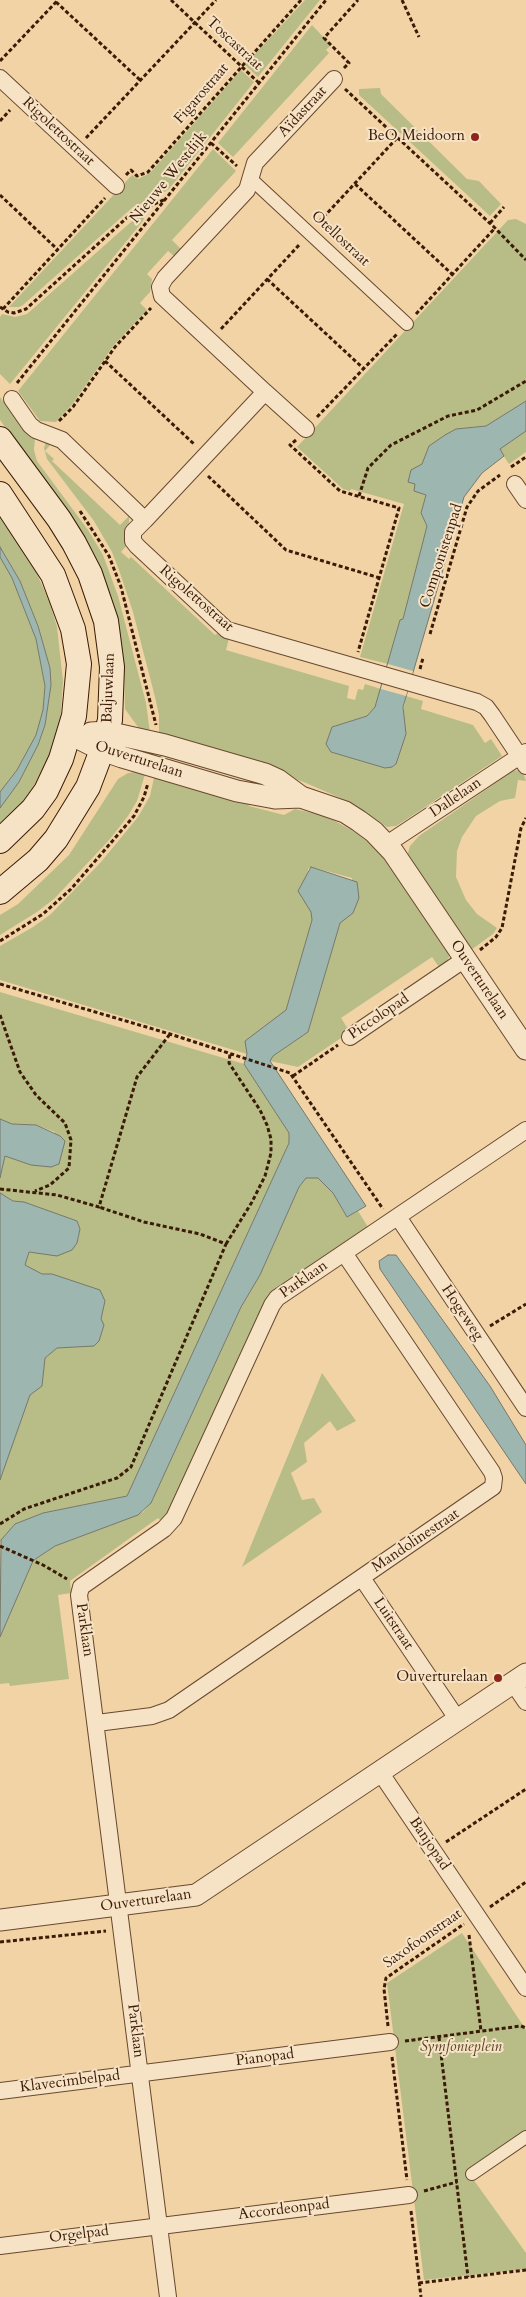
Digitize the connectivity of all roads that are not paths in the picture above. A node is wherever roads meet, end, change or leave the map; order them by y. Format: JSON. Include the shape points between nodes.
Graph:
{"nodes":[{"id":1,"x":0,"y":78,"type":"edge"},
{"id":2,"x":334,"y":79,"type":"road end"},
{"id":3,"x":250,"y":178,"type":"junction"},
{"id":4,"x":116,"y":186,"type":"road end"},
{"id":5,"x":407,"y":324,"type":"road end"},
{"id":6,"x":265,"y":392,"type":"junction"},
{"id":7,"x":12,"y":399,"type":"dead end"},
{"id":8,"x":306,"y":429,"type":"road end"},
{"id":9,"x":0,"y":439,"type":"edge"},
{"id":10,"x":515,"y":484,"type":"dead end"},
{"id":11,"x":0,"y":494,"type":"edge"},
{"id":12,"x":526,"y":500,"type":"edge"},
{"id":13,"x":145,"y":520,"type":"junction"},
{"id":14,"x":70,"y":734,"type":"junction"},
{"id":15,"x":104,"y":741,"type":"junction"},
{"id":16,"x":524,"y":758,"type":"edge"},
{"id":17,"x":0,"y":841,"type":"edge"},
{"id":18,"x":387,"y":844,"type":"junction"},
{"id":19,"x":0,"y":892,"type":"edge"},
{"id":20,"x":466,"y":959,"type":"junction"},
{"id":21,"x":350,"y":1037,"type":"road end"},
{"id":22,"x":526,"y":1049,"type":"edge"},
{"id":23,"x":526,"y":1130,"type":"edge"},
{"id":24,"x":395,"y":1219,"type":"junction"},
{"id":25,"x":344,"y":1253,"type":"junction"},
{"id":26,"x":526,"y":1408,"type":"edge"},
{"id":27,"x":362,"y":1578,"type":"junction"},
{"id":28,"x":520,"y":1679,"type":"edge"},
{"id":29,"x":526,"y":1702,"type":"edge"},
{"id":30,"x":458,"y":1720,"type":"junction"},
{"id":31,"x":96,"y":1723,"type":"junction"},
{"id":32,"x":380,"y":1772,"type":"junction"},
{"id":33,"x":120,"y":1906,"type":"junction"},
{"id":34,"x":0,"y":1920,"type":"edge"},
{"id":35,"x":526,"y":1988,"type":"edge"},
{"id":36,"x":390,"y":2042,"type":"road end"},
{"id":37,"x":140,"y":2073,"type":"junction"},
{"id":38,"x":0,"y":2091,"type":"edge"},
{"id":39,"x":526,"y":2137,"type":"edge"},
{"id":40,"x":472,"y":2174,"type":"road end"},
{"id":41,"x":409,"y":2195,"type":"road end"},
{"id":42,"x":159,"y":2225,"type":"junction"},
{"id":43,"x":0,"y":2246,"type":"edge"},
{"id":44,"x":168,"y":2297,"type":"edge"}],
"edges":[{"from":1,"to":4,"type":"street","name":"Rigolettostraat"},
{"from":2,"to":3,"type":"street","name":"Aïdastraat","via":[[255,163]]},
{"from":3,"to":5,"type":"street","name":"Otellostraat"},
{"from":3,"to":6,"type":"street","name":"Aïdastraat","via":[[247,190],[160,287],[162,296]]},
{"from":6,"to":8,"type":"street"},
{"from":6,"to":13,"type":"street"},
{"from":7,"to":13,"type":"street","via":[[30,425],[62,440]]},
{"from":9,"to":15,"type":"main road","name":"Baljuwlaan","via":[[58,519],[90,574],[106,621],[112,667],[111,705]]},
{"from":10,"to":12,"type":"street"},
{"from":11,"to":14,"type":"main road","name":"Baljuwlaan","via":[[52,575],[73,629],[79,664]]},
{"from":13,"to":16,"type":"street","name":"Rigolettostraat","via":[[133,532],[133,541],[227,630],[482,704]]},
{"from":14,"to":15,"type":"street","name":"Ouverturelaan"},
{"from":14,"to":17,"type":"main road","name":"Baljuwlaan","via":[[46,791],[33,809]]},
{"from":15,"to":18,"type":"street","name":"Ouverturelaan","via":[[237,791],[275,798],[301,797],[345,812]]},
{"from":15,"to":19,"type":"main road","name":"Baljuwlaan","via":[[88,787],[56,839],[38,860]]},
{"from":16,"to":18,"type":"street","name":"Dallelaan"},
{"from":18,"to":20,"type":"street","name":"Ouverturelaan"},
{"from":20,"to":21,"type":"street","name":"Piccolopad"},
{"from":20,"to":22,"type":"street","name":"Ouverturelaan"},
{"from":23,"to":24,"type":"street","name":"Parklaan"},
{"from":24,"to":25,"type":"street","name":"Parklaan"},
{"from":24,"to":26,"type":"street","name":"Hogeweg"},
{"from":25,"to":27,"type":"street","name":"Mandolinestraat","via":[[494,1478],[489,1491]]},
{"from":25,"to":31,"type":"street","name":"Parklaan","via":[[277,1298],[272,1305],[169,1525],[81,1587]]},
{"from":27,"to":30,"type":"street","name":"Luitstraat"},
{"from":27,"to":31,"type":"street","name":"Mandolinestraat","via":[[169,1710],[152,1716]]},
{"from":28,"to":29,"type":"street"},
{"from":28,"to":30,"type":"street","name":"Ouverturelaan"},
{"from":30,"to":32,"type":"street","name":"Ouverturelaan"},
{"from":31,"to":33,"type":"street","name":"Parklaan"},
{"from":32,"to":33,"type":"street","name":"Ouverturelaan","via":[[196,1895]]},
{"from":32,"to":35,"type":"street","name":"Banjopad","via":[[434,1850],[472,1919]]},
{"from":33,"to":34,"type":"street","name":"Ouverturelaan"},
{"from":33,"to":37,"type":"street","name":"Parklaan"},
{"from":36,"to":37,"type":"street","name":"Pianopad"},
{"from":37,"to":38,"type":"street","name":"Klavecimbelpad"},
{"from":37,"to":42,"type":"street","name":"Parklaan"},
{"from":39,"to":40,"type":"street"},
{"from":41,"to":42,"type":"street","name":"Accordeonpad"},
{"from":42,"to":43,"type":"street","name":"Orgelpad"},
{"from":42,"to":44,"type":"street","name":"Parklaan"}]}
